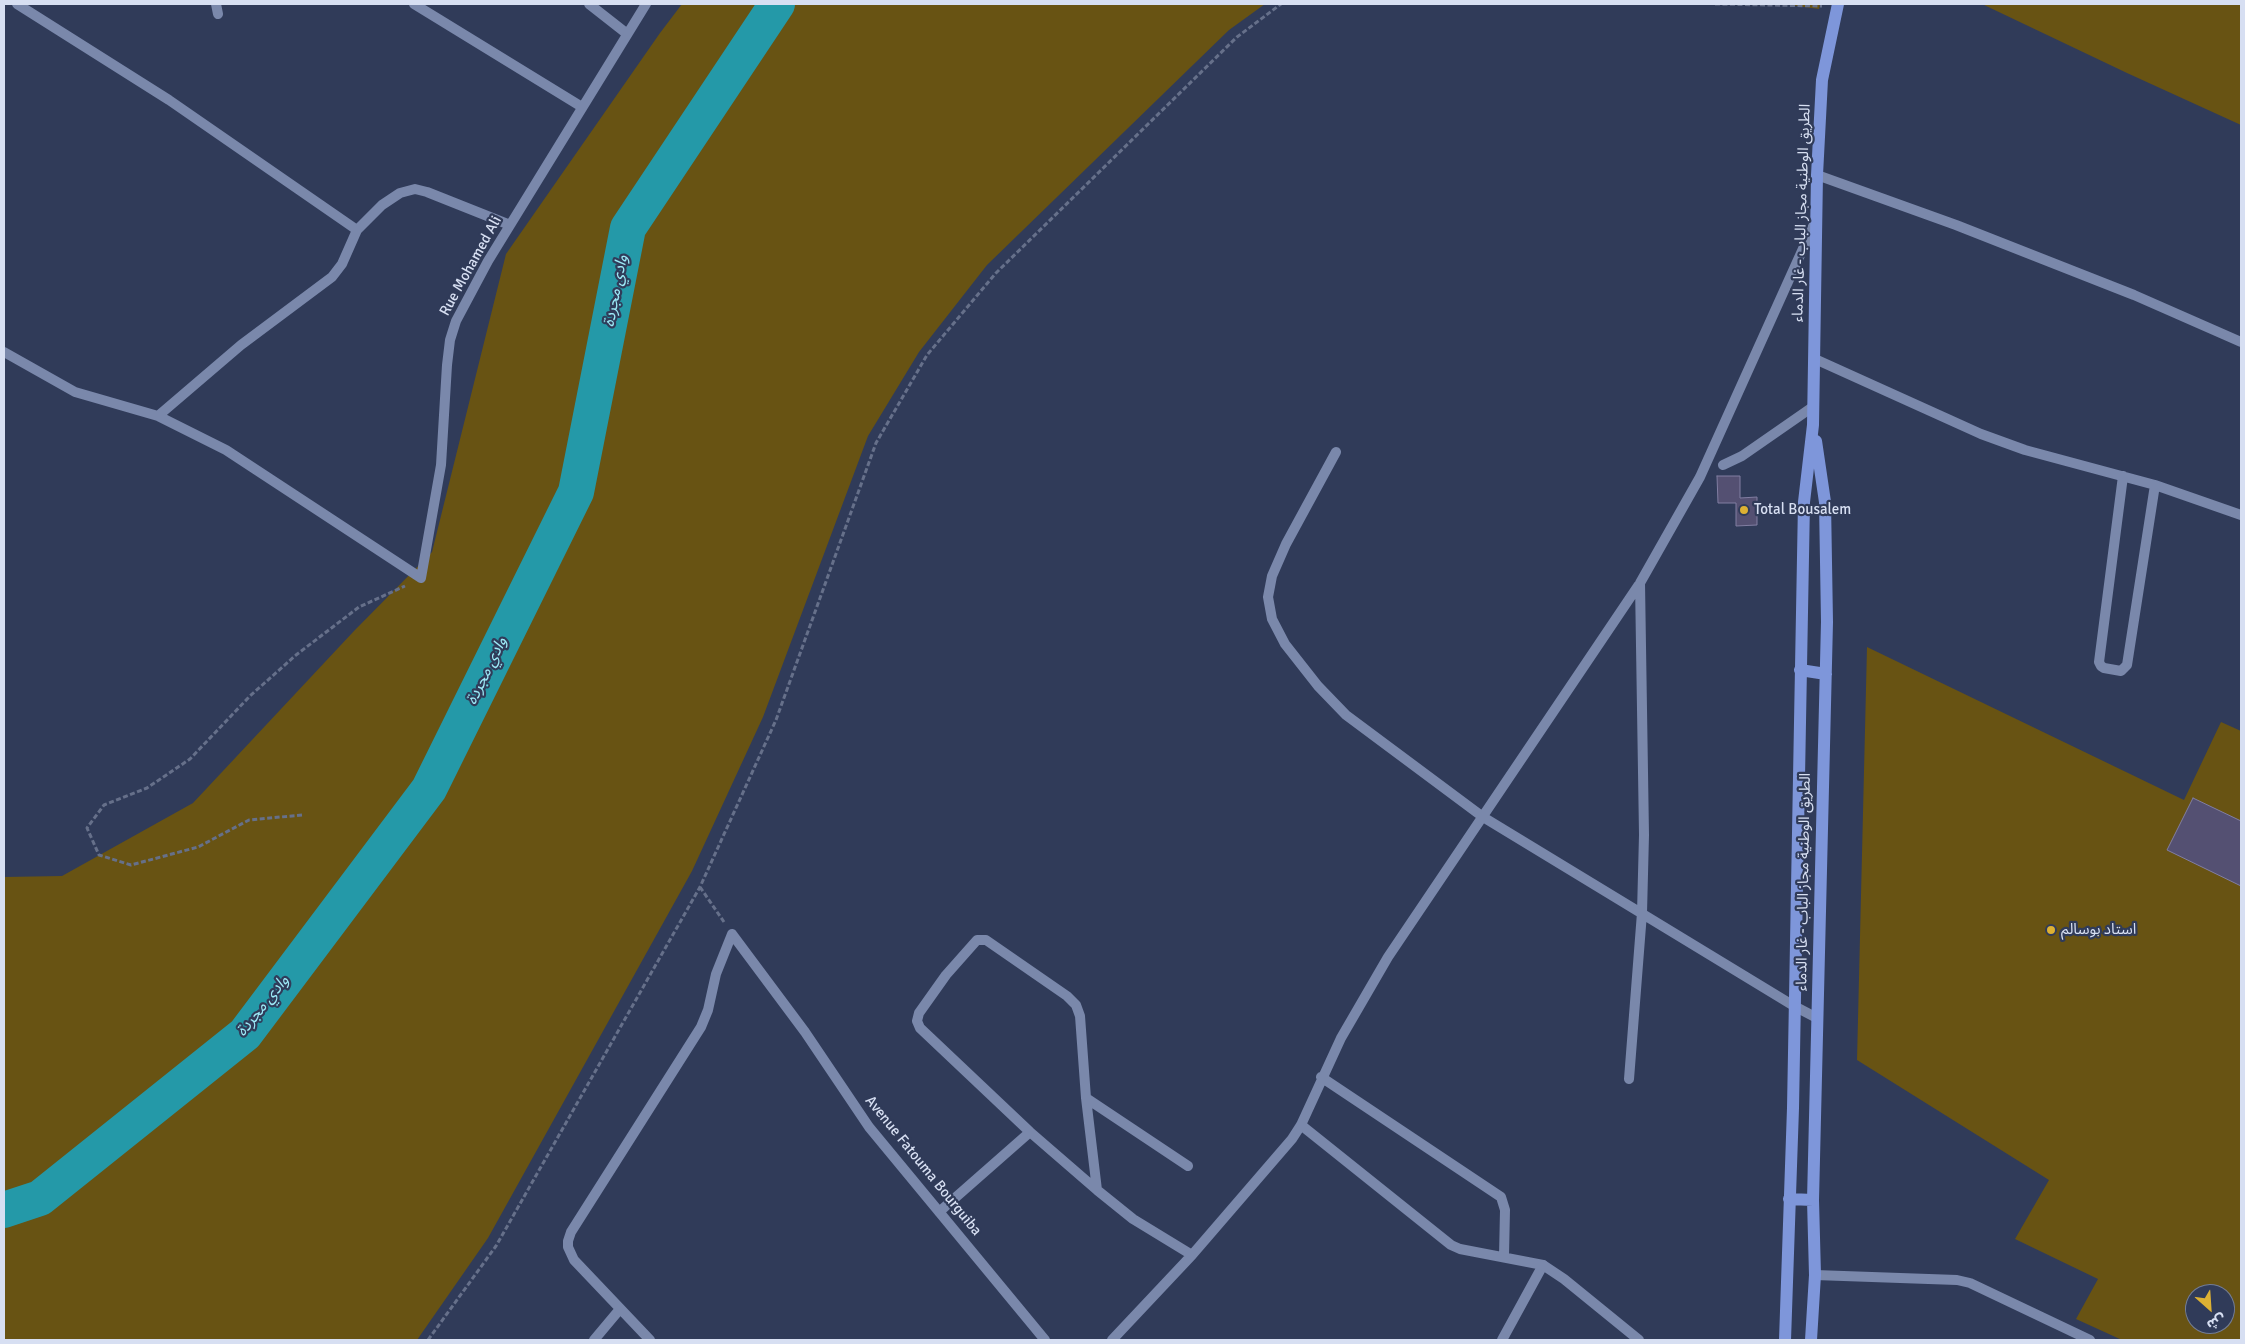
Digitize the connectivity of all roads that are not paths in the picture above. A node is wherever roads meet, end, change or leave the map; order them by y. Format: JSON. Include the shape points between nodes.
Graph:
{"nodes":[{"id":1,"x":17,"y":4,"type":"edge"},
{"id":2,"x":414,"y":4,"type":"edge"},
{"id":3,"x":589,"y":4,"type":"edge"},
{"id":4,"x":646,"y":4,"type":"edge"},
{"id":5,"x":1838,"y":5,"type":"edge"},
{"id":6,"x":626,"y":33,"type":"junction"},
{"id":7,"x":582,"y":107,"type":"junction"},
{"id":8,"x":1817,"y":175,"type":"junction"},
{"id":9,"x":1816,"y":218,"type":"junction"},
{"id":10,"x":510,"y":225,"type":"junction"},
{"id":11,"x":357,"y":230,"type":"junction"},
{"id":12,"x":2241,"y":342,"type":"edge"},
{"id":13,"x":4,"y":352,"type":"edge"},
{"id":14,"x":1815,"y":359,"type":"junction"},
{"id":15,"x":1814,"y":406,"type":"junction"},
{"id":16,"x":158,"y":416,"type":"junction"},
{"id":17,"x":1813,"y":425,"type":"junction"},
{"id":18,"x":1336,"y":452,"type":"dead end"},
{"id":19,"x":1723,"y":465,"type":"dead end"},
{"id":20,"x":2123,"y":476,"type":"junction"},
{"id":21,"x":2155,"y":485,"type":"junction"},
{"id":22,"x":2241,"y":515,"type":"edge"},
{"id":23,"x":1640,"y":583,"type":"junction"},
{"id":24,"x":1800,"y":670,"type":"junction"},
{"id":25,"x":1826,"y":674,"type":"junction"},
{"id":26,"x":1483,"y":817,"type":"junction"},
{"id":27,"x":1642,"y":913,"type":"junction"},
{"id":28,"x":1794,"y":1006,"type":"junction"},
{"id":29,"x":1816,"y":1018,"type":"junction"},
{"id":30,"x":1321,"y":1077,"type":"junction"},
{"id":31,"x":1630,"y":1079,"type":"dead end"},
{"id":32,"x":1086,"y":1098,"type":"junction"},
{"id":33,"x":1793,"y":1108,"type":"junction"},
{"id":34,"x":1815,"y":1111,"type":"junction"},
{"id":35,"x":1301,"y":1125,"type":"junction"},
{"id":36,"x":1030,"y":1132,"type":"junction"},
{"id":37,"x":1188,"y":1166,"type":"dead end"},
{"id":38,"x":1097,"y":1190,"type":"junction"},
{"id":39,"x":1789,"y":1199,"type":"junction"},
{"id":40,"x":1813,"y":1200,"type":"junction"},
{"id":41,"x":939,"y":1212,"type":"junction"},
{"id":42,"x":1192,"y":1254,"type":"junction"},
{"id":43,"x":1504,"y":1256,"type":"junction"},
{"id":44,"x":1543,"y":1264,"type":"junction"},
{"id":45,"x":1815,"y":1275,"type":"junction"},
{"id":46,"x":620,"y":1309,"type":"junction"},
{"id":47,"x":594,"y":1340,"type":"edge"},
{"id":48,"x":650,"y":1340,"type":"edge"},
{"id":49,"x":1045,"y":1340,"type":"edge"},
{"id":50,"x":1112,"y":1340,"type":"edge"},
{"id":51,"x":1502,"y":1340,"type":"edge"},
{"id":52,"x":1638,"y":1340,"type":"edge"},
{"id":53,"x":1785,"y":1340,"type":"edge"},
{"id":54,"x":1811,"y":1340,"type":"edge"},
{"id":55,"x":2090,"y":1340,"type":"edge"}],
"edges":[{"from":1,"to":11,"type":"street","via":[[169,100]]},
{"from":2,"to":7,"type":"street"},
{"from":3,"to":6,"type":"street"},
{"from":4,"to":6,"type":"street","name":"Rue Mohamed Ali"},
{"from":5,"to":8,"type":"main road","name":"الطريق الوطنية مجاز الباب - غار الدماء","via":[[1822,80]]},
{"from":6,"to":7,"type":"street","name":"Rue Mohamed Ali"},
{"from":7,"to":10,"type":"street","name":"Rue Mohamed Ali"},
{"from":8,"to":9,"type":"main road","name":"الطريق الوطنية مجاز الباب - غار الدماء"},
{"from":8,"to":12,"type":"street","via":[[1965,228],[2134,295]]},
{"from":9,"to":14,"type":"main road","name":"الطريق الوطنية مجاز الباب - غار الدماء"},
{"from":9,"to":23,"type":"street","via":[[1700,477]]},
{"from":10,"to":11,"type":"street","via":[[415,189],[400,193]]},
{"from":10,"to":16,"type":"street","name":"Rue Mohamed Ali","via":[[478,278],[450,340],[441,465],[421,578],[226,450]]},
{"from":11,"to":16,"type":"street","via":[[342,264],[332,277],[241,345]]},
{"from":13,"to":16,"type":"street","via":[[75,392]]},
{"from":14,"to":15,"type":"main road","name":"الطريق الوطنية مجاز الباب - غار الدماء"},
{"from":14,"to":20,"type":"street","via":[[1981,434],[2025,450]]},
{"from":15,"to":17,"type":"main road","name":"الطريق الوطنية مجاز الباب - غار الدماء"},
{"from":15,"to":19,"type":"street","via":[[1742,456]]},
{"from":17,"to":24,"type":"main road","name":"الطريق الوطنية مجاز الباب - غار الدماء","via":[[1804,502]]},
{"from":17,"to":25,"type":"main road","name":"الطريق الوطنية مجاز الباب - غار الدماء","via":[[1825,502]]},
{"from":18,"to":26,"type":"street","via":[[1272,576],[1268,597],[1272,619],[1285,644],[1346,715]]},
{"from":20,"to":21,"type":"street"},
{"from":20,"to":21,"type":"street","via":[[2099,662],[2104,668],[2121,671],[2127,665]]},
{"from":21,"to":22,"type":"street"},
{"from":23,"to":26,"type":"street"},
{"from":23,"to":27,"type":"street"},
{"from":24,"to":25,"type":"main road"},
{"from":24,"to":28,"type":"main road","name":"الطريق الوطنية مجاز الباب - غار الدماء"},
{"from":25,"to":29,"type":"main road","name":"الطريق الوطنية مجاز الباب - غار الدماء"},
{"from":26,"to":27,"type":"street"},
{"from":26,"to":30,"type":"street","via":[[1388,957]]},
{"from":27,"to":28,"type":"street"},
{"from":27,"to":31,"type":"street"},
{"from":28,"to":29,"type":"street"},
{"from":28,"to":33,"type":"main road","name":"الطريق الوطنية مجاز الباب - غار الدماء"},
{"from":29,"to":34,"type":"main road","name":"الطريق الوطنية مجاز الباب - غار الدماء"},
{"from":30,"to":35,"type":"street"},
{"from":30,"to":43,"type":"street","via":[[1501,1196],[1505,1210]]},
{"from":32,"to":36,"type":"street","via":[[1080,1016],[1076,1005],[986,940],[977,940],[946,976],[919,1013],[917,1021],[925,1034]]},
{"from":32,"to":37,"type":"street"},
{"from":32,"to":38,"type":"street"},
{"from":33,"to":34,"type":"main road"},
{"from":33,"to":39,"type":"main road","name":"الطريق الوطنية مجاز الباب - غار الدماء"},
{"from":34,"to":40,"type":"main road","name":"الطريق الوطنية مجاز الباب - غار الدماء"},
{"from":35,"to":42,"type":"street"},
{"from":35,"to":43,"type":"street","via":[[1451,1245]]},
{"from":36,"to":38,"type":"street"},
{"from":36,"to":41,"type":"street"},
{"from":38,"to":42,"type":"street","via":[[1134,1219]]},
{"from":39,"to":40,"type":"main road"},
{"from":39,"to":53,"type":"main road","name":"الطريق الوطنية مجاز الباب - غار الدماء"},
{"from":40,"to":45,"type":"main road","name":"الطريق الوطنية مجاز الباب - غار الدماء"},
{"from":41,"to":46,"type":"street","name":"Avenue Fatouma Bourguiba","via":[[869,1127],[805,1032],[732,934],[716,974],[701,1027],[568,1241],[574,1260]]},
{"from":41,"to":49,"type":"street","name":"Avenue Fatouma Bourguiba"},
{"from":42,"to":50,"type":"street"},
{"from":43,"to":44,"type":"street"},
{"from":44,"to":51,"type":"street"},
{"from":44,"to":52,"type":"street"},
{"from":45,"to":54,"type":"main road","name":"الطريق الوطنية مجاز الباب - غار الدماء"},
{"from":45,"to":55,"type":"street","via":[[1970,1283]]},
{"from":46,"to":47,"type":"street"},
{"from":46,"to":48,"type":"street"}]}
